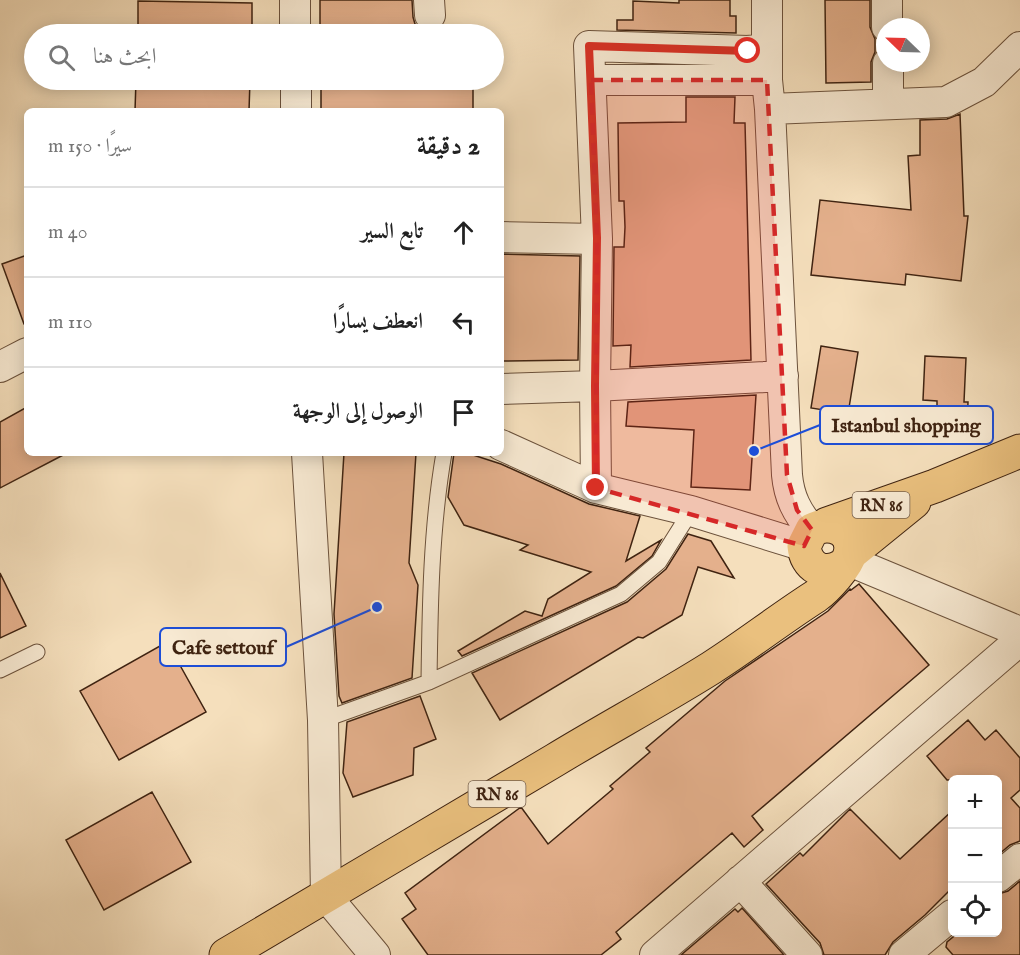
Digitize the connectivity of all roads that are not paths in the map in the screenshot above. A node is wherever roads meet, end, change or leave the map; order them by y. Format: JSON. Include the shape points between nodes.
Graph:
{"nodes":[{"id":1,"x":295,"y":0,"type":"edge"},
{"id":2,"x":767,"y":0,"type":"edge"},
{"id":3,"x":887,"y":0,"type":"edge"},
{"id":4,"x":887,"y":18,"type":"edge"},
{"id":5,"x":295,"y":24,"type":"edge"},
{"id":6,"x":1020,"y":47,"type":"edge"},
{"id":7,"x":767,"y":49,"type":"junction"},
{"id":8,"x":888,"y":72,"type":"edge"},
{"id":9,"x":591,"y":80,"type":"junction"},
{"id":10,"x":296,"y":90,"type":"edge"},
{"id":11,"x":768,"y":94,"type":"junction"},
{"id":12,"x":888,"y":104,"type":"junction"},
{"id":13,"x":296,"y":108,"type":"edge"},
{"id":14,"x":504,"y":237,"type":"edge"},
{"id":15,"x":597,"y":238,"type":"junction"},
{"id":16,"x":24,"y":355,"type":"edge"},
{"id":17,"x":0,"y":367,"type":"edge"},
{"id":18,"x":783,"y":376,"type":"junction"},
{"id":19,"x":595,"y":386,"type":"junction"},
{"id":20,"x":504,"y":389,"type":"edge"},
{"id":21,"x":504,"y":446,"type":"edge"},
{"id":22,"x":1020,"y":451,"type":"edge"},
{"id":23,"x":307,"y":456,"type":"edge"},
{"id":24,"x":444,"y":456,"type":"edge"},
{"id":25,"x":935,"y":486,"type":"junction"},
{"id":26,"x":596,"y":488,"type":"junction"},
{"id":27,"x":691,"y":511,"type":"junction"},
{"id":28,"x":812,"y":540,"type":"junction"},
{"id":29,"x":846,"y":560,"type":"junction"},
{"id":30,"x":765,"y":630,"type":"junction"},
{"id":31,"x":1020,"y":632,"type":"edge"},
{"id":32,"x":1020,"y":640,"type":"edge"},
{"id":33,"x":37,"y":652,"type":"dead end"},
{"id":34,"x":0,"y":670,"type":"edge"},
{"id":35,"x":429,"y":682,"type":"junction"},
{"id":36,"x":323,"y":720,"type":"junction"},
{"id":37,"x":1020,"y":859,"type":"edge"},
{"id":38,"x":1002,"y":874,"type":"edge"},
{"id":39,"x":740,"y":881,"type":"junction"},
{"id":40,"x":326,"y":896,"type":"junction"},
{"id":41,"x":948,"y":918,"type":"edge"},
{"id":42,"x":226,"y":955,"type":"edge"},
{"id":43,"x":375,"y":955,"type":"edge"},
{"id":44,"x":655,"y":955,"type":"edge"},
{"id":45,"x":807,"y":955,"type":"edge"},
{"id":46,"x":904,"y":955,"type":"edge"}],
"edges":[{"from":1,"to":5,"type":"street"},
{"from":2,"to":7,"type":"street"},
{"from":3,"to":4,"type":"street"},
{"from":6,"to":12,"type":"street","via":[[984,82],[946,102]]},
{"from":7,"to":9,"type":"street","via":[[589,46]]},
{"from":7,"to":11,"type":"street"},
{"from":8,"to":12,"type":"street"},
{"from":9,"to":11,"type":"street"},
{"from":9,"to":15,"type":"street"},
{"from":10,"to":13,"type":"street"},
{"from":11,"to":12,"type":"street"},
{"from":11,"to":18,"type":"street"},
{"from":14,"to":15,"type":"street"},
{"from":15,"to":19,"type":"street"},
{"from":16,"to":17,"type":"street"},
{"from":18,"to":19,"type":"street"},
{"from":18,"to":28,"type":"street","via":[[788,487]]},
{"from":19,"to":20,"type":"street"},
{"from":19,"to":26,"type":"street"},
{"from":21,"to":26,"type":"street"},
{"from":22,"to":25,"type":"main road","number":"RN 86"},
{"from":23,"to":36,"type":"street"},
{"from":24,"to":35,"type":"lane","via":[[430,604]]},
{"from":25,"to":28,"type":"main road","number":"RN 86"},
{"from":25,"to":29,"type":"main road","number":"RN 86"},
{"from":26,"to":27,"type":"street"},
{"from":27,"to":28,"type":"street"},
{"from":27,"to":35,"type":"lane","via":[[659,562],[621,594]]},
{"from":28,"to":29,"type":"main road","via":[[835,526],[842,530],[848,537]]},
{"from":28,"to":30,"type":"main road","number":"RN 86"},
{"from":29,"to":30,"type":"main road","number":"RN 86","via":[[820,592]]},
{"from":29,"to":31,"type":"street"},
{"from":30,"to":40,"type":"main road","number":"RN 86","via":[[709,669]]},
{"from":32,"to":39,"type":"street"},
{"from":33,"to":34,"type":"lane"},
{"from":35,"to":36,"type":"lane"},
{"from":36,"to":40,"type":"street"},
{"from":37,"to":38,"type":"street"},
{"from":39,"to":44,"type":"street"},
{"from":39,"to":45,"type":"street"},
{"from":40,"to":42,"type":"main road","number":"RN 86"},
{"from":40,"to":43,"type":"street"},
{"from":41,"to":46,"type":"street"}]}
